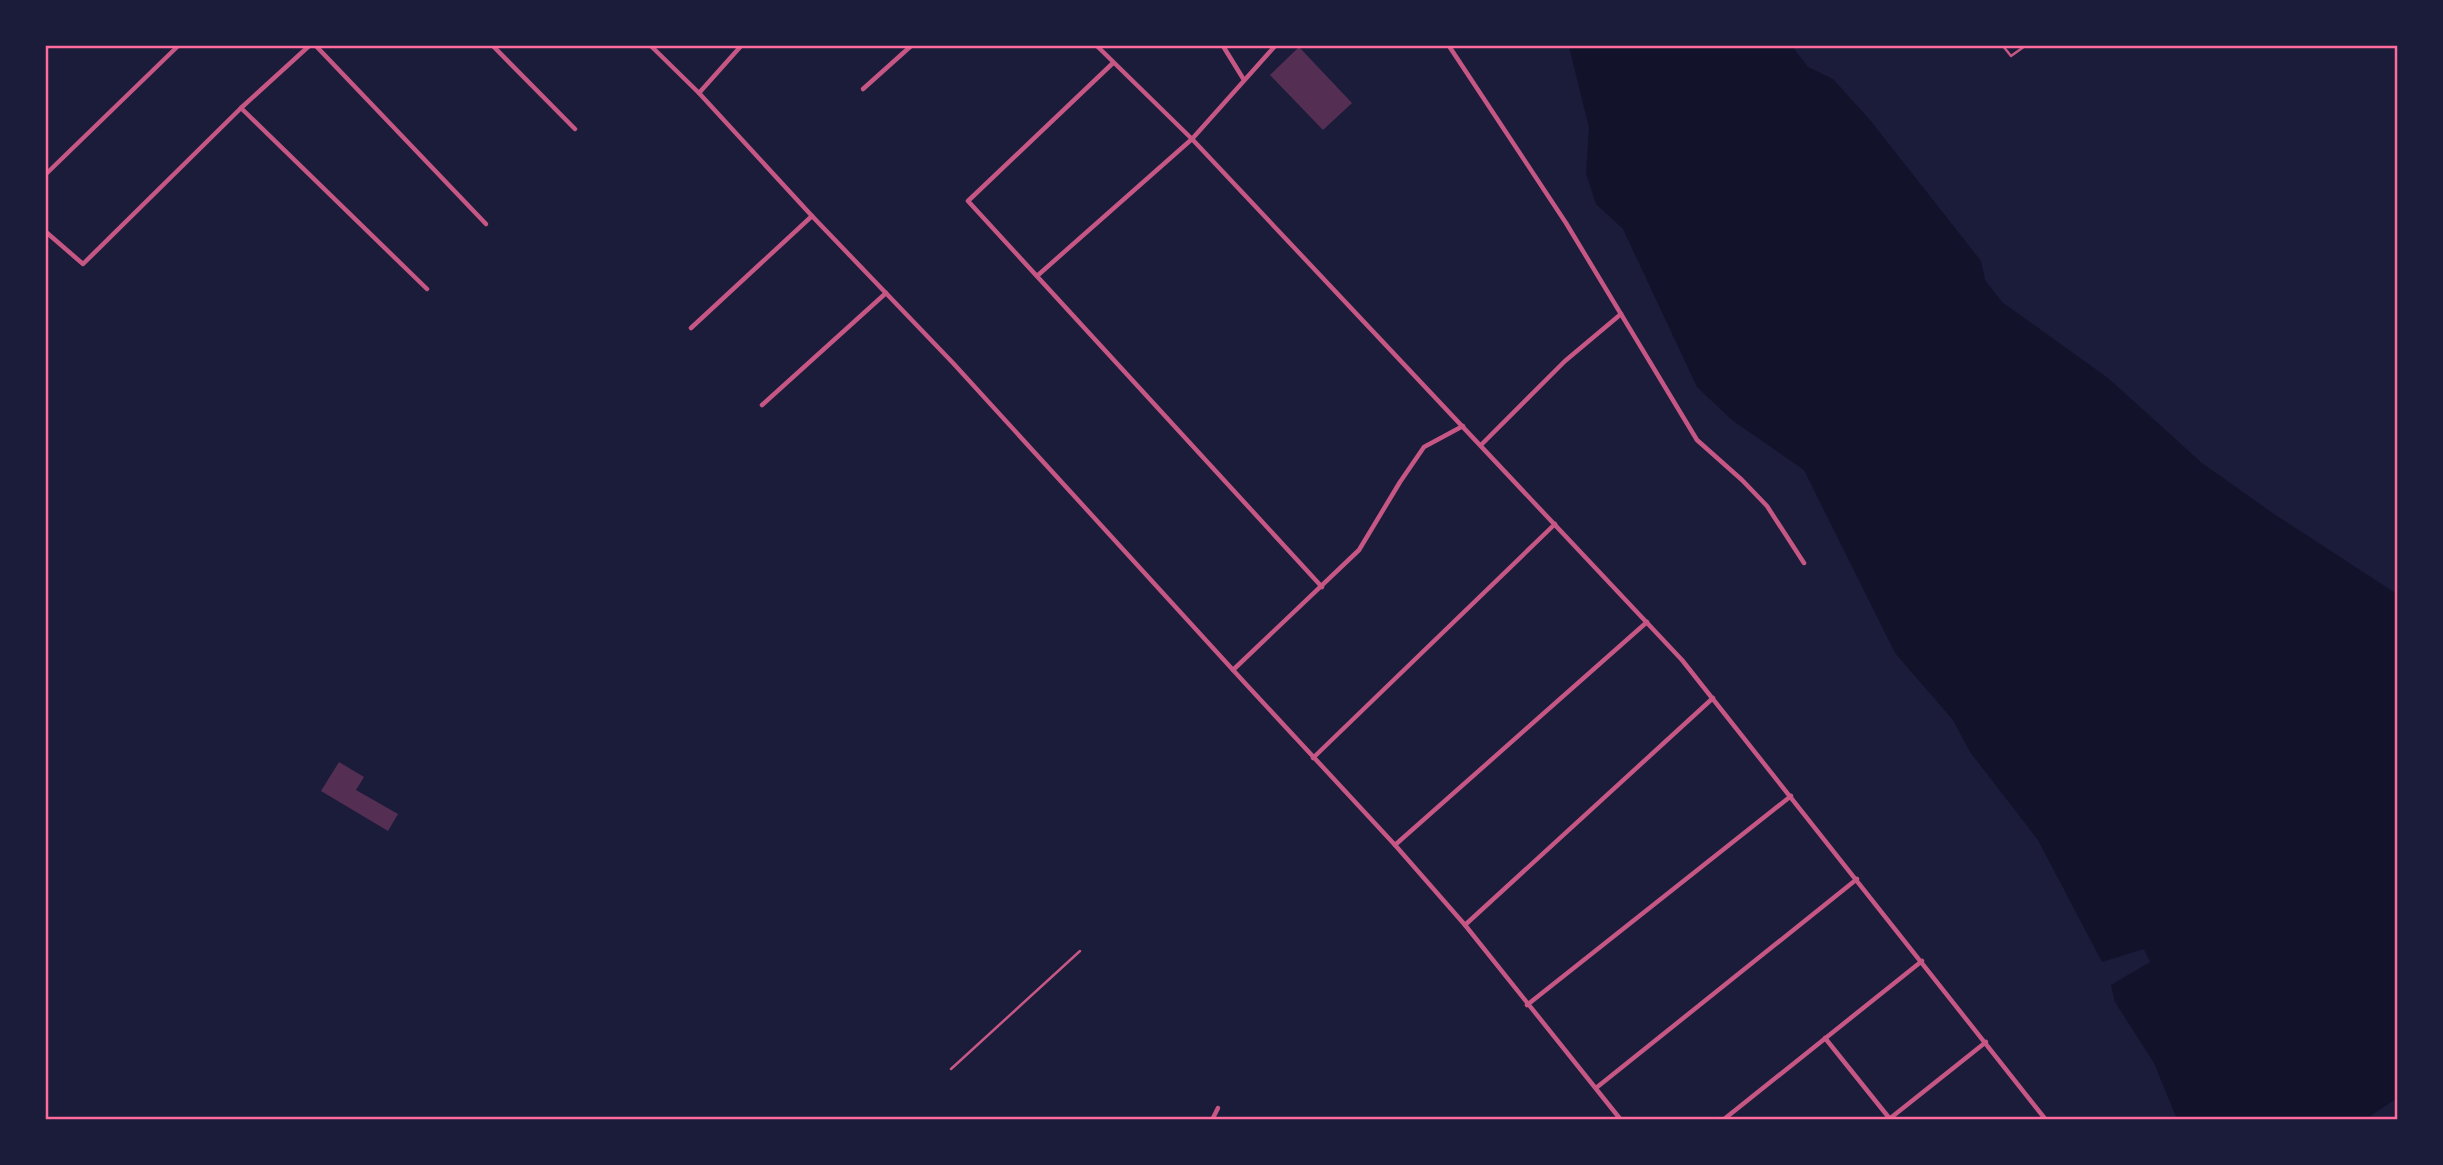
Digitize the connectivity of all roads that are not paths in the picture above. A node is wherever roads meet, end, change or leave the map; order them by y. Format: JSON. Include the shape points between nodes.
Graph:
{"nodes":[{"id":1,"x":178,"y":46,"type":"edge"},
{"id":2,"x":309,"y":46,"type":"edge"},
{"id":3,"x":316,"y":46,"type":"edge"},
{"id":4,"x":493,"y":46,"type":"edge"},
{"id":5,"x":651,"y":46,"type":"edge"},
{"id":6,"x":741,"y":46,"type":"edge"},
{"id":7,"x":911,"y":46,"type":"edge"},
{"id":8,"x":1097,"y":46,"type":"edge"},
{"id":9,"x":1223,"y":46,"type":"edge"},
{"id":10,"x":1275,"y":46,"type":"edge"},
{"id":11,"x":1449,"y":46,"type":"edge"},
{"id":12,"x":2003,"y":46,"type":"edge"},
{"id":13,"x":2025,"y":46,"type":"edge"},
{"id":14,"x":1113,"y":63,"type":"junction"},
{"id":15,"x":1244,"y":80,"type":"junction"},
{"id":16,"x":863,"y":89,"type":"dead end"},
{"id":17,"x":699,"y":93,"type":"junction"},
{"id":18,"x":241,"y":108,"type":"junction"},
{"id":19,"x":575,"y":129,"type":"dead end"},
{"id":20,"x":1192,"y":139,"type":"junction"},
{"id":21,"x":46,"y":174,"type":"edge"},
{"id":22,"x":812,"y":216,"type":"junction"},
{"id":23,"x":486,"y":224,"type":"dead end"},
{"id":24,"x":46,"y":232,"type":"edge"},
{"id":25,"x":1037,"y":276,"type":"junction"},
{"id":26,"x":427,"y":289,"type":"dead end"},
{"id":27,"x":887,"y":293,"type":"junction"},
{"id":28,"x":1622,"y":314,"type":"junction"},
{"id":29,"x":691,"y":328,"type":"dead end"},
{"id":30,"x":762,"y":405,"type":"dead end"},
{"id":31,"x":1463,"y":426,"type":"junction"},
{"id":32,"x":1481,"y":445,"type":"junction"},
{"id":33,"x":1555,"y":524,"type":"junction"},
{"id":34,"x":1804,"y":563,"type":"dead end"},
{"id":35,"x":1322,"y":587,"type":"junction"},
{"id":36,"x":1647,"y":622,"type":"junction"},
{"id":37,"x":1233,"y":670,"type":"junction"},
{"id":38,"x":1713,"y":698,"type":"junction"},
{"id":39,"x":1313,"y":758,"type":"junction"},
{"id":40,"x":1791,"y":796,"type":"junction"},
{"id":41,"x":1395,"y":845,"type":"junction"},
{"id":42,"x":1857,"y":879,"type":"junction"},
{"id":43,"x":1465,"y":925,"type":"junction"},
{"id":44,"x":1080,"y":951,"type":"dead end"},
{"id":45,"x":1922,"y":961,"type":"junction"},
{"id":46,"x":1527,"y":1004,"type":"junction"},
{"id":47,"x":1825,"y":1038,"type":"junction"},
{"id":48,"x":1986,"y":1042,"type":"junction"},
{"id":49,"x":951,"y":1069,"type":"dead end"},
{"id":50,"x":1596,"y":1088,"type":"junction"},
{"id":51,"x":1218,"y":1108,"type":"dead end"},
{"id":52,"x":1212,"y":1119,"type":"edge"},
{"id":53,"x":1621,"y":1119,"type":"edge"},
{"id":54,"x":1723,"y":1119,"type":"edge"},
{"id":55,"x":1889,"y":1119,"type":"edge"},
{"id":56,"x":2046,"y":1119,"type":"edge"}],
"edges":[{"from":1,"to":21,"type":"street"},
{"from":2,"to":18,"type":"street"},
{"from":3,"to":23,"type":"street"},
{"from":4,"to":19,"type":"street"},
{"from":5,"to":17,"type":"street"},
{"from":6,"to":17,"type":"street"},
{"from":7,"to":16,"type":"street"},
{"from":8,"to":14,"type":"street"},
{"from":9,"to":15,"type":"street"},
{"from":10,"to":15,"type":"street"},
{"from":11,"to":28,"type":"street"},
{"from":12,"to":13,"type":"lane","via":[[2011,56]]},
{"from":14,"to":20,"type":"street"},
{"from":14,"to":25,"type":"street","via":[[968,201]]},
{"from":15,"to":20,"type":"street"},
{"from":17,"to":22,"type":"street"},
{"from":18,"to":24,"type":"street","via":[[83,264]]},
{"from":18,"to":26,"type":"street"},
{"from":20,"to":25,"type":"street"},
{"from":20,"to":31,"type":"street"},
{"from":22,"to":27,"type":"street"},
{"from":22,"to":29,"type":"street"},
{"from":25,"to":35,"type":"street"},
{"from":27,"to":30,"type":"street"},
{"from":27,"to":37,"type":"street"},
{"from":28,"to":32,"type":"street","via":[[1564,361]]},
{"from":28,"to":34,"type":"street","via":[[1697,440],[1767,506]]},
{"from":31,"to":32,"type":"street"},
{"from":31,"to":35,"type":"street","via":[[1424,447],[1359,550]]},
{"from":32,"to":33,"type":"street"},
{"from":33,"to":36,"type":"street"},
{"from":33,"to":39,"type":"street"},
{"from":35,"to":37,"type":"street"},
{"from":36,"to":38,"type":"street"},
{"from":36,"to":41,"type":"street"},
{"from":37,"to":39,"type":"street"},
{"from":38,"to":40,"type":"street"},
{"from":38,"to":43,"type":"street"},
{"from":39,"to":41,"type":"street"},
{"from":40,"to":42,"type":"street"},
{"from":40,"to":46,"type":"street"},
{"from":41,"to":43,"type":"street"},
{"from":42,"to":45,"type":"street"},
{"from":42,"to":50,"type":"street"},
{"from":43,"to":46,"type":"street"},
{"from":44,"to":49,"type":"lane"},
{"from":45,"to":47,"type":"street"},
{"from":45,"to":48,"type":"street"},
{"from":46,"to":50,"type":"street"},
{"from":47,"to":54,"type":"street"},
{"from":47,"to":55,"type":"street"},
{"from":48,"to":55,"type":"street"},
{"from":48,"to":56,"type":"street"},
{"from":50,"to":53,"type":"street"},
{"from":51,"to":52,"type":"street"}]}
